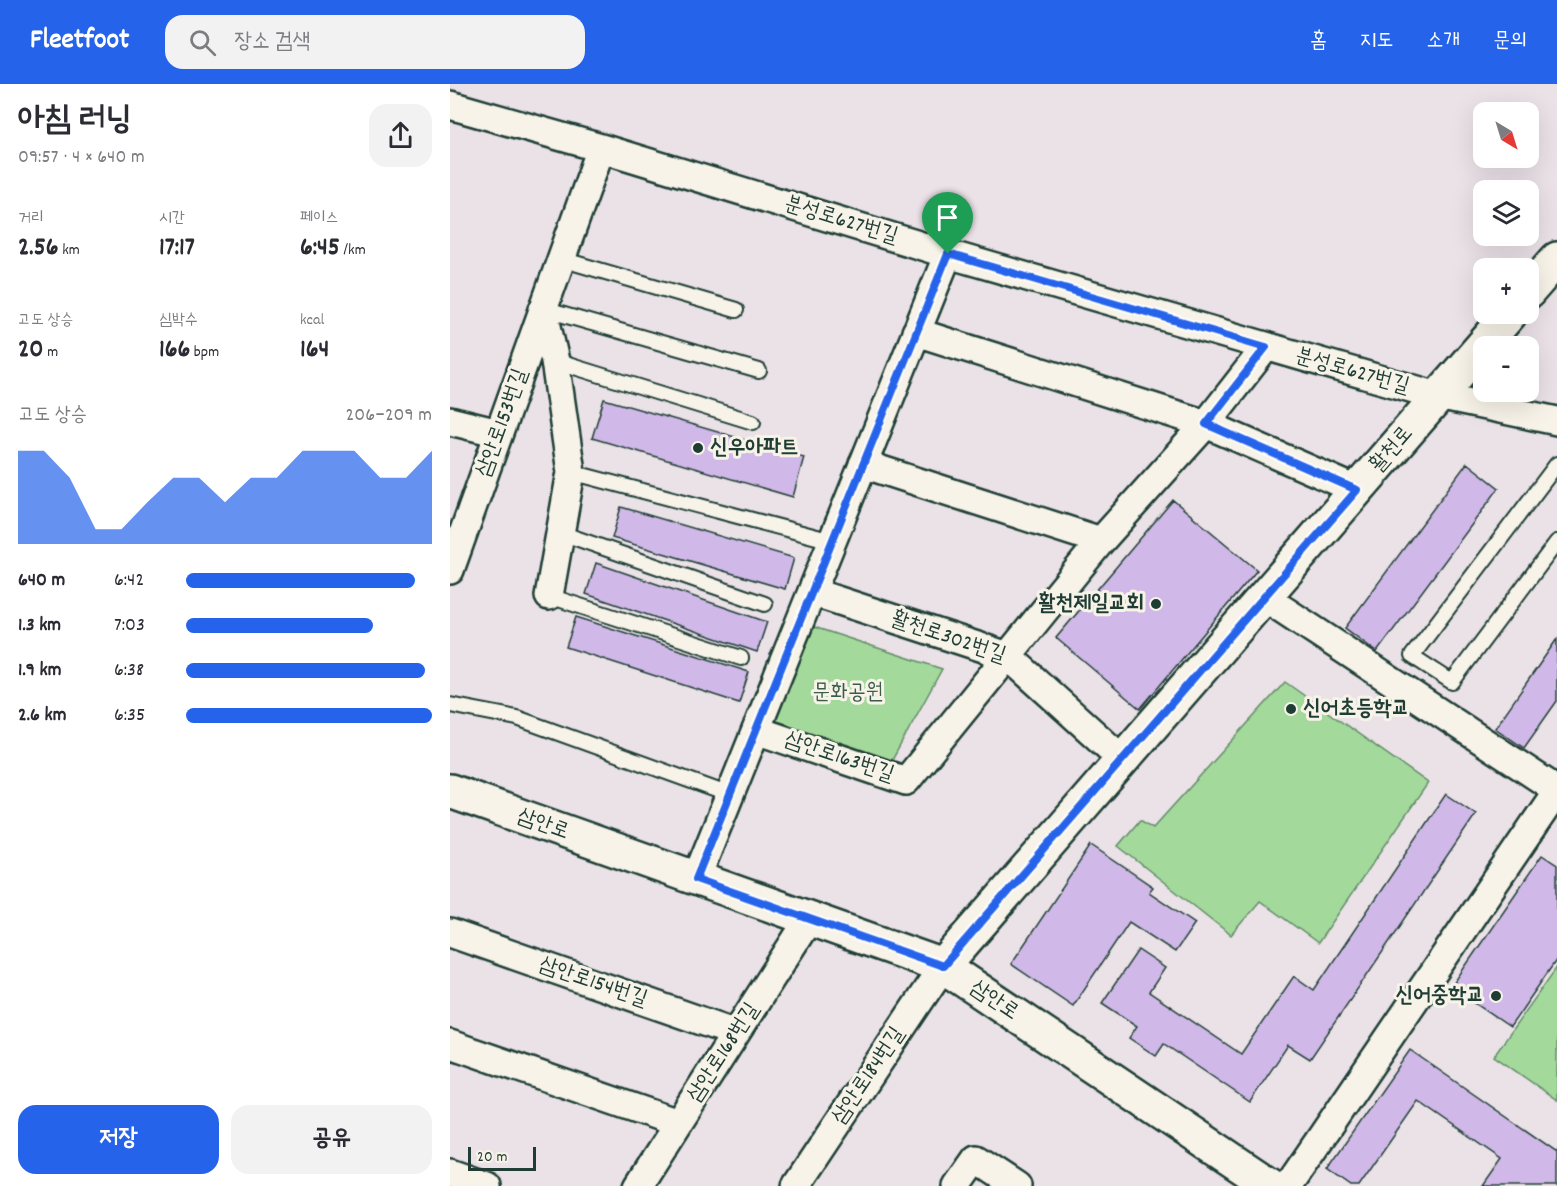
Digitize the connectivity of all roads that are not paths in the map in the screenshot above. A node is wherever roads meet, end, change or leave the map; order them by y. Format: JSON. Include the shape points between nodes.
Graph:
{"nodes":[{"id":1,"x":450,"y":105,"type":"edge"},
{"id":2,"x":601,"y":148,"type":"junction"},
{"id":3,"x":948,"y":254,"type":"junction"},
{"id":4,"x":561,"y":258,"type":"junction"},
{"id":5,"x":1557,"y":260,"type":"edge"},
{"id":6,"x":1539,"y":280,"type":"edge"},
{"id":7,"x":543,"y":309,"type":"junction"},
{"id":8,"x":736,"y":310,"type":"dead end"},
{"id":9,"x":1501,"y":324,"type":"edge"},
{"id":10,"x":916,"y":332,"type":"junction"},
{"id":11,"x":1266,"y":347,"type":"junction"},
{"id":12,"x":555,"y":361,"type":"junction"},
{"id":13,"x":759,"y":371,"type":"dead end"},
{"id":14,"x":1438,"y":396,"type":"junction"},
{"id":15,"x":450,"y":420,"type":"edge"},
{"id":16,"x":1557,"y":421,"type":"edge"},
{"id":17,"x":753,"y":422,"type":"dead end"},
{"id":18,"x":1206,"y":424,"type":"junction"},
{"id":19,"x":499,"y":433,"type":"junction"},
{"id":20,"x":863,"y":464,"type":"junction"},
{"id":21,"x":1557,"y":464,"type":"edge"},
{"id":22,"x":571,"y":472,"type":"junction"},
{"id":23,"x":1357,"y":490,"type":"junction"},
{"id":24,"x":561,"y":533,"type":"junction"},
{"id":25,"x":832,"y":541,"type":"junction"},
{"id":26,"x":1101,"y":541,"type":"junction"},
{"id":27,"x":1557,"y":542,"type":"edge"},
{"id":28,"x":450,"y":570,"type":"edge"},
{"id":29,"x":812,"y":592,"type":"junction"},
{"id":30,"x":549,"y":596,"type":"joint"},
{"id":31,"x":1264,"y":597,"type":"junction"},
{"id":32,"x":765,"y":604,"type":"dead end"},
{"id":33,"x":1008,"y":656,"type":"junction"},
{"id":34,"x":741,"y":658,"type":"dead end"},
{"id":35,"x":450,"y":705,"type":"edge"},
{"id":36,"x":756,"y":730,"type":"junction"},
{"id":37,"x":1123,"y":760,"type":"junction"},
{"id":38,"x":1557,"y":790,"type":"edge"},
{"id":39,"x":450,"y":791,"type":"edge"},
{"id":40,"x":730,"y":795,"type":"junction"},
{"id":41,"x":696,"y":879,"type":"junction"},
{"id":42,"x":809,"y":919,"type":"junction"},
{"id":43,"x":450,"y":933,"type":"edge"},
{"id":44,"x":943,"y":966,"type":"junction"},
{"id":45,"x":736,"y":1033,"type":"junction"},
{"id":46,"x":450,"y":1044,"type":"edge"},
{"id":47,"x":678,"y":1123,"type":"junction"},
{"id":48,"x":450,"y":1173,"type":"edge"},
{"id":49,"x":487,"y":1186,"type":"edge"},
{"id":50,"x":638,"y":1186,"type":"edge"},
{"id":51,"x":796,"y":1186,"type":"edge"},
{"id":52,"x":957,"y":1186,"type":"edge"},
{"id":53,"x":1017,"y":1186,"type":"edge"},
{"id":54,"x":1271,"y":1186,"type":"edge"},
{"id":55,"x":1288,"y":1186,"type":"edge"}],
"edges":[{"from":1,"to":2,"type":"street","name":"분성로627번길"},
{"from":2,"to":3,"type":"street","name":"분성로627번길"},
{"from":2,"to":4,"type":"street","name":"삼안로153번길"},
{"from":3,"to":10,"type":"street","name":"삼안로163번길"},
{"from":3,"to":11,"type":"street","name":"분성로627번길"},
{"from":4,"to":7,"type":"street","name":"삼안로153번길"},
{"from":4,"to":8,"type":"lane"},
{"from":5,"to":6,"type":"main road"},
{"from":7,"to":12,"type":"street","name":"삼안로153번길"},
{"from":7,"to":13,"type":"lane"},
{"from":7,"to":19,"type":"street","name":"삼안로153번길"},
{"from":9,"to":14,"type":"main road","name":"활천로"},
{"from":10,"to":18,"type":"street"},
{"from":10,"to":20,"type":"street","name":"삼안로163번길"},
{"from":11,"to":14,"type":"street","name":"분성로627번길"},
{"from":11,"to":18,"type":"street","name":"분성로627번길"},
{"from":12,"to":17,"type":"lane"},
{"from":12,"to":22,"type":"street","name":"삼안로153번길"},
{"from":14,"to":16,"type":"street","name":"분성로627번길"},
{"from":14,"to":23,"type":"main road","name":"활천로"},
{"from":15,"to":19,"type":"street"},
{"from":18,"to":23,"type":"street"},
{"from":18,"to":26,"type":"street","name":"분성로627번길"},
{"from":19,"to":28,"type":"street","name":"삼안로153번길"},
{"from":20,"to":25,"type":"street","name":"삼안로163번길"},
{"from":20,"to":26,"type":"street"},
{"from":21,"to":27,"type":"lane","via":[[1412,656],[1452,682]]},
{"from":22,"to":24,"type":"street","name":"삼안로153번길"},
{"from":22,"to":25,"type":"lane"},
{"from":23,"to":31,"type":"main road","name":"활천로"},
{"from":24,"to":30,"type":"street","name":"삼안로153번길"},
{"from":24,"to":32,"type":"lane"},
{"from":25,"to":29,"type":"street","name":"삼안로163번길"},
{"from":26,"to":33,"type":"street","name":"분성로627번길"},
{"from":29,"to":33,"type":"street","name":"활천로302번길"},
{"from":29,"to":36,"type":"street","name":"삼안로163번길"},
{"from":30,"to":34,"type":"lane"},
{"from":31,"to":37,"type":"main road","name":"활천로"},
{"from":31,"to":38,"type":"street"},
{"from":33,"to":36,"type":"street","name":"삼안로163번길","via":[[906,781]]},
{"from":33,"to":37,"type":"street","name":"활천로302번길"},
{"from":35,"to":40,"type":"lane","via":[[517,718]]},
{"from":36,"to":40,"type":"street","name":"삼안로163번길"},
{"from":37,"to":44,"type":"main road","name":"활천로"},
{"from":38,"to":55,"type":"street"},
{"from":39,"to":41,"type":"main road","name":"삼안로"},
{"from":40,"to":41,"type":"street","name":"삼안로163번길"},
{"from":41,"to":42,"type":"main road","name":"삼안로"},
{"from":42,"to":44,"type":"main road","name":"삼안로"},
{"from":42,"to":45,"type":"street","name":"삼안로168번길"},
{"from":43,"to":45,"type":"street","name":"삼안로154번길"},
{"from":44,"to":51,"type":"street","name":"삼안로184번길"},
{"from":44,"to":54,"type":"main road","name":"삼안로"},
{"from":45,"to":47,"type":"street","name":"삼안로168번길"},
{"from":46,"to":47,"type":"street"},
{"from":47,"to":50,"type":"street","name":"삼안로168번길"},
{"from":48,"to":49,"type":"street"},
{"from":52,"to":53,"type":"street","via":[[976,1159]]}]}
